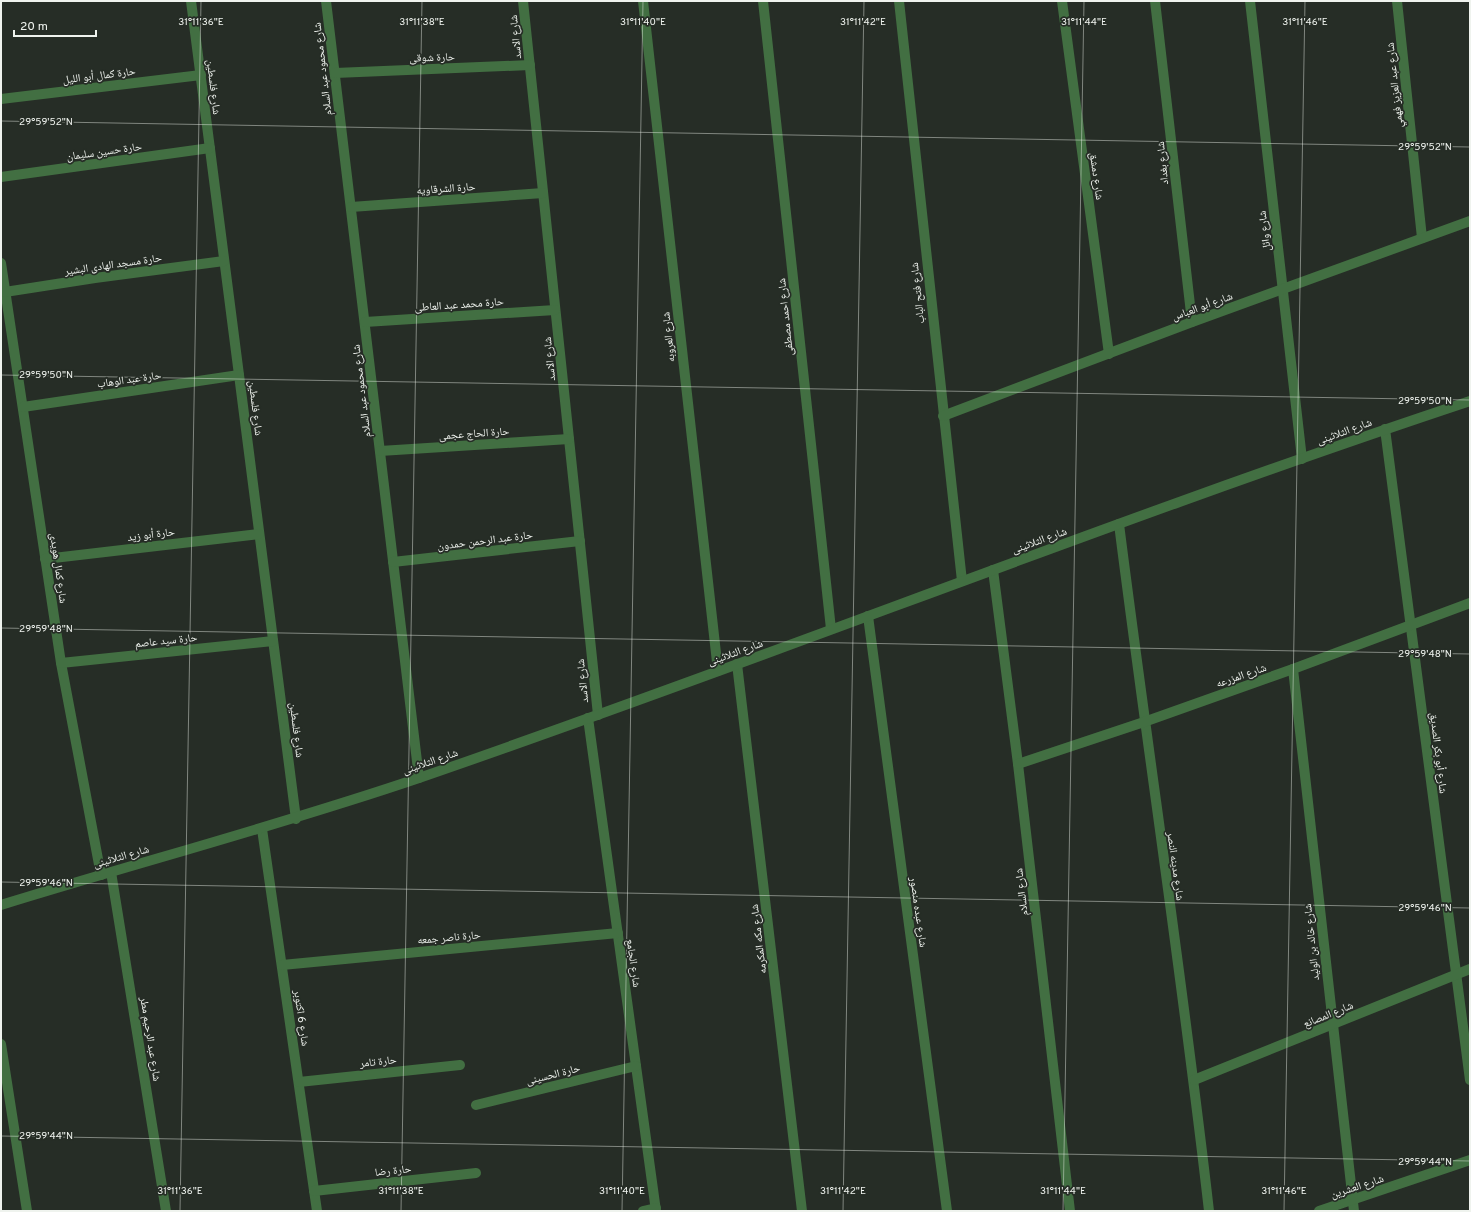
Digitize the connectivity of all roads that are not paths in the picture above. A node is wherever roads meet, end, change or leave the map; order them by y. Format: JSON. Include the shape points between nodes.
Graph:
{"nodes":[{"id":1,"x":191,"y":1,"type":"edge"},
{"id":2,"x":326,"y":1,"type":"edge"},
{"id":3,"x":523,"y":1,"type":"edge"},
{"id":4,"x":643,"y":1,"type":"edge"},
{"id":5,"x":764,"y":1,"type":"edge"},
{"id":6,"x":899,"y":1,"type":"edge"},
{"id":7,"x":1062,"y":1,"type":"edge"},
{"id":8,"x":1155,"y":1,"type":"edge"},
{"id":9,"x":1250,"y":1,"type":"edge"},
{"id":10,"x":1398,"y":1,"type":"edge"},
{"id":11,"x":530,"y":65,"type":"junction"},
{"id":12,"x":335,"y":73,"type":"junction"},
{"id":13,"x":201,"y":75,"type":"junction"},
{"id":14,"x":1,"y":99,"type":"edge"},
{"id":15,"x":210,"y":148,"type":"junction"},
{"id":16,"x":1,"y":177,"type":"edge"},
{"id":17,"x":543,"y":193,"type":"junction"},
{"id":18,"x":351,"y":207,"type":"junction"},
{"id":19,"x":1470,"y":221,"type":"edge"},
{"id":20,"x":1422,"y":238,"type":"junction"},
{"id":21,"x":224,"y":261,"type":"junction"},
{"id":22,"x":1,"y":263,"type":"edge"},
{"id":23,"x":1283,"y":290,"type":"junction"},
{"id":24,"x":5,"y":292,"type":"junction"},
{"id":25,"x":556,"y":310,"type":"junction"},
{"id":26,"x":364,"y":322,"type":"junction"},
{"id":27,"x":1192,"y":322,"type":"junction"},
{"id":28,"x":1109,"y":354,"type":"junction"},
{"id":29,"x":239,"y":375,"type":"junction"},
{"id":30,"x":1470,"y":401,"type":"edge"},
{"id":31,"x":23,"y":407,"type":"junction"},
{"id":32,"x":943,"y":416,"type":"junction"},
{"id":33,"x":1385,"y":429,"type":"junction"},
{"id":34,"x":569,"y":439,"type":"junction"},
{"id":35,"x":380,"y":451,"type":"junction"},
{"id":36,"x":1302,"y":459,"type":"junction"},
{"id":37,"x":1119,"y":524,"type":"junction"},
{"id":38,"x":260,"y":534,"type":"junction"},
{"id":39,"x":580,"y":541,"type":"junction"},
{"id":40,"x":45,"y":559,"type":"junction"},
{"id":41,"x":393,"y":562,"type":"junction"},
{"id":42,"x":993,"y":570,"type":"junction"},
{"id":43,"x":962,"y":582,"type":"junction"},
{"id":44,"x":1470,"y":603,"type":"edge"},
{"id":45,"x":868,"y":616,"type":"junction"},
{"id":46,"x":1411,"y":625,"type":"junction"},
{"id":47,"x":831,"y":629,"type":"junction"},
{"id":48,"x":273,"y":641,"type":"junction"},
{"id":49,"x":60,"y":662,"type":"junction"},
{"id":50,"x":737,"y":664,"type":"junction"},
{"id":51,"x":1293,"y":669,"type":"junction"},
{"id":52,"x":718,"y":671,"type":"junction"},
{"id":53,"x":593,"y":717,"type":"junction"},
{"id":54,"x":1144,"y":722,"type":"junction"},
{"id":55,"x":1018,"y":764,"type":"junction"},
{"id":56,"x":418,"y":778,"type":"junction"},
{"id":57,"x":296,"y":819,"type":"junction"},
{"id":58,"x":262,"y":829,"type":"junction"},
{"id":59,"x":111,"y":872,"type":"junction"},
{"id":60,"x":100,"y":875,"type":"junction"},
{"id":61,"x":1,"y":905,"type":"edge"},
{"id":62,"x":618,"y":933,"type":"junction"},
{"id":63,"x":282,"y":964,"type":"junction"},
{"id":64,"x":1470,"y":969,"type":"edge"},
{"id":65,"x":1456,"y":974,"type":"junction"},
{"id":66,"x":1333,"y":1025,"type":"junction"},
{"id":67,"x":1,"y":1044,"type":"edge"},
{"id":68,"x":460,"y":1065,"type":"dead end"},
{"id":69,"x":636,"y":1066,"type":"junction"},
{"id":70,"x":1194,"y":1080,"type":"junction"},
{"id":71,"x":1470,"y":1080,"type":"edge"},
{"id":72,"x":299,"y":1082,"type":"junction"},
{"id":73,"x":476,"y":1105,"type":"dead end"},
{"id":74,"x":1470,"y":1160,"type":"edge"},
{"id":75,"x":476,"y":1173,"type":"dead end"},
{"id":76,"x":314,"y":1191,"type":"junction"},
{"id":77,"x":1352,"y":1200,"type":"junction"},
{"id":78,"x":656,"y":1210,"type":"edge"},
{"id":79,"x":27,"y":1211,"type":"edge"},
{"id":80,"x":166,"y":1211,"type":"edge"},
{"id":81,"x":317,"y":1211,"type":"edge"},
{"id":82,"x":643,"y":1211,"type":"edge"},
{"id":83,"x":802,"y":1211,"type":"edge"},
{"id":84,"x":947,"y":1211,"type":"edge"},
{"id":85,"x":1070,"y":1211,"type":"edge"},
{"id":86,"x":1209,"y":1211,"type":"edge"},
{"id":87,"x":1319,"y":1211,"type":"edge"},
{"id":88,"x":1354,"y":1211,"type":"edge"}],
"edges":[{"from":1,"to":13,"type":"street","name":"شارع فلسطين"},
{"from":2,"to":12,"type":"street","name":"شارع محمود عبد السلام"},
{"from":3,"to":11,"type":"street","name":"شارع الاسد"},
{"from":4,"to":52,"type":"street","name":"شارع العروبه"},
{"from":5,"to":47,"type":"street","name":"شارع احمد مصطفى"},
{"from":6,"to":32,"type":"street","name":"شارع فتح الباب"},
{"from":7,"to":28,"type":"street","name":"شارع دمشق"},
{"from":8,"to":27,"type":"street","name":"شارع بغداد"},
{"from":9,"to":23,"type":"street","name":"شارع وائل"},
{"from":10,"to":20,"type":"street","name":"شارع عبد العزيز فهمي"},
{"from":11,"to":12,"type":"street","name":"حارة شوقى"},
{"from":11,"to":17,"type":"street","name":"شارع الاسد"},
{"from":12,"to":18,"type":"street","name":"شارع محمود عبد السلام"},
{"from":13,"to":14,"type":"street","name":"حارة كمال أبو الليل"},
{"from":13,"to":15,"type":"street","name":"شارع فلسطين"},
{"from":15,"to":16,"type":"street","name":"حارة حسين سليمان"},
{"from":15,"to":21,"type":"street","name":"شارع فلسطين"},
{"from":17,"to":18,"type":"street","name":"حارة الشرقاويه"},
{"from":17,"to":25,"type":"street","name":"شارع الاسد"},
{"from":18,"to":26,"type":"street","name":"شارع محمود عبد السلام"},
{"from":19,"to":20,"type":"street","name":"شارع أبو العباس"},
{"from":20,"to":23,"type":"street","name":"شارع أبو العباس"},
{"from":21,"to":24,"type":"street","name":"حارة مسجد الهادى البشير"},
{"from":21,"to":29,"type":"street","name":"شارع فلسطين"},
{"from":22,"to":24,"type":"street","name":"شارع كمال هويدى"},
{"from":23,"to":27,"type":"street","name":"شارع أبو العباس"},
{"from":23,"to":36,"type":"street","name":"شارع وائل"},
{"from":24,"to":31,"type":"street","name":"شارع كمال هويدى"},
{"from":25,"to":26,"type":"street","name":"حارة محمد عبد العاطى"},
{"from":25,"to":34,"type":"street","name":"شارع الاسد"},
{"from":26,"to":35,"type":"street","name":"شارع محمود عبد السلام"},
{"from":27,"to":28,"type":"street","name":"شارع أبو العباس"},
{"from":28,"to":32,"type":"street","name":"شارع أبو العباس"},
{"from":29,"to":31,"type":"street","name":"حارة عبد الوهاب"},
{"from":29,"to":38,"type":"street","name":"شارع فلسطين"},
{"from":30,"to":33,"type":"street","name":"شارع الثلاثينى"},
{"from":31,"to":40,"type":"street","name":"شارع كمال هويدى"},
{"from":32,"to":43,"type":"street","name":"شارع فتح الباب"},
{"from":33,"to":36,"type":"street","name":"شارع الثلاثينى"},
{"from":33,"to":46,"type":"street","name":"شارع أبو بكر الصديق"},
{"from":34,"to":35,"type":"street","name":"حارة الحاج عجمى"},
{"from":34,"to":39,"type":"street","name":"شارع الاسد"},
{"from":35,"to":41,"type":"street","name":"شارع محمود عبد السلام"},
{"from":36,"to":37,"type":"street","name":"شارع الثلاثينى"},
{"from":37,"to":42,"type":"street","name":"شارع الثلاثينى"},
{"from":37,"to":54,"type":"street","name":"شارع مدينه النصر"},
{"from":38,"to":40,"type":"street","name":"حارة أبو زيد"},
{"from":38,"to":48,"type":"street","name":"شارع فلسطين"},
{"from":39,"to":41,"type":"street","name":"حارة عبد الرحمن حمدون"},
{"from":39,"to":53,"type":"street","name":"شارع الاسد"},
{"from":40,"to":49,"type":"street","name":"شارع كمال هويدى"},
{"from":41,"to":56,"type":"street","name":"شارع محمود عبد السلام"},
{"from":42,"to":43,"type":"street","name":"شارع الثلاثينى"},
{"from":42,"to":55,"type":"street","name":"شارع السلام"},
{"from":43,"to":45,"type":"street","name":"شارع الثلاثينى"},
{"from":44,"to":46,"type":"street","name":"شارع المزرعه"},
{"from":45,"to":47,"type":"street","name":"شارع الثلاثينى"},
{"from":45,"to":84,"type":"street","name":"شارع عبده منصور"},
{"from":46,"to":51,"type":"street","name":"شارع المزرعه"},
{"from":46,"to":65,"type":"street","name":"شارع أبو بكر الصديق"},
{"from":47,"to":50,"type":"street","name":"شارع الثلاثينى"},
{"from":48,"to":49,"type":"street","name":"حارة سيد عاصم"},
{"from":48,"to":57,"type":"street","name":"شارع فلسطين"},
{"from":49,"to":60,"type":"street","name":"شارع كمال هويدى"},
{"from":50,"to":52,"type":"street","name":"شارع الثلاثينى"},
{"from":50,"to":83,"type":"street","name":"شارع مكه المكرمه"},
{"from":51,"to":54,"type":"street","name":"شارع المزرعه"},
{"from":51,"to":66,"type":"street","name":"شارع خالد بن الوليد"},
{"from":52,"to":53,"type":"street","name":"شارع الثلاثينى"},
{"from":53,"to":56,"type":"street","name":"شارع الثلاثينى"},
{"from":53,"to":62,"type":"street","name":"شارع الجامع"},
{"from":54,"to":55,"type":"street","name":"شارع المزرعه"},
{"from":54,"to":70,"type":"street","name":"شارع مدينه النصر"},
{"from":55,"to":85,"type":"street","name":"شارع السلام"},
{"from":56,"to":57,"type":"street","name":"شارع الثلاثينى"},
{"from":57,"to":58,"type":"street","name":"شارع الثلاثينى"},
{"from":58,"to":59,"type":"street","name":"شارع الثلاثينى"},
{"from":58,"to":63,"type":"street","name":"شارع 6 اكتوبر"},
{"from":59,"to":60,"type":"street","name":"شارع الثلاثينى"},
{"from":59,"to":80,"type":"street","name":"شارع عبد الرحيم مطر"},
{"from":60,"to":61,"type":"street","name":"شارع الثلاثينى"},
{"from":62,"to":63,"type":"street","name":"حارة ناصر جمعه"},
{"from":62,"to":69,"type":"street","name":"شارع الجامع"},
{"from":63,"to":72,"type":"street","name":"شارع 6 اكتوبر"},
{"from":64,"to":65,"type":"street","name":"شارع المصانع"},
{"from":65,"to":66,"type":"street","name":"شارع المصانع"},
{"from":65,"to":71,"type":"street","name":"شارع أبو بكر الصديق"},
{"from":66,"to":70,"type":"street","name":"شارع المصانع"},
{"from":66,"to":77,"type":"street","name":"شارع خالد بن الوليد"},
{"from":67,"to":79,"type":"street"},
{"from":68,"to":72,"type":"street","name":"حارة تامر"},
{"from":69,"to":73,"type":"street","name":"حارة الحسينى"},
{"from":69,"to":78,"type":"street","name":"شارع الجامع"},
{"from":70,"to":86,"type":"street","name":"شارع مدينه النصر"},
{"from":72,"to":76,"type":"street","name":"شارع 6 اكتوبر"},
{"from":74,"to":77,"type":"street","name":"شارع العشرين"},
{"from":75,"to":76,"type":"street","name":"حارة رضا"},
{"from":76,"to":81,"type":"street","name":"شارع 6 اكتوبر"},
{"from":77,"to":87,"type":"street","name":"شارع العشرين"},
{"from":77,"to":88,"type":"street","name":"شارع خالد بن الوليد"},
{"from":78,"to":82,"type":"street"}]}
